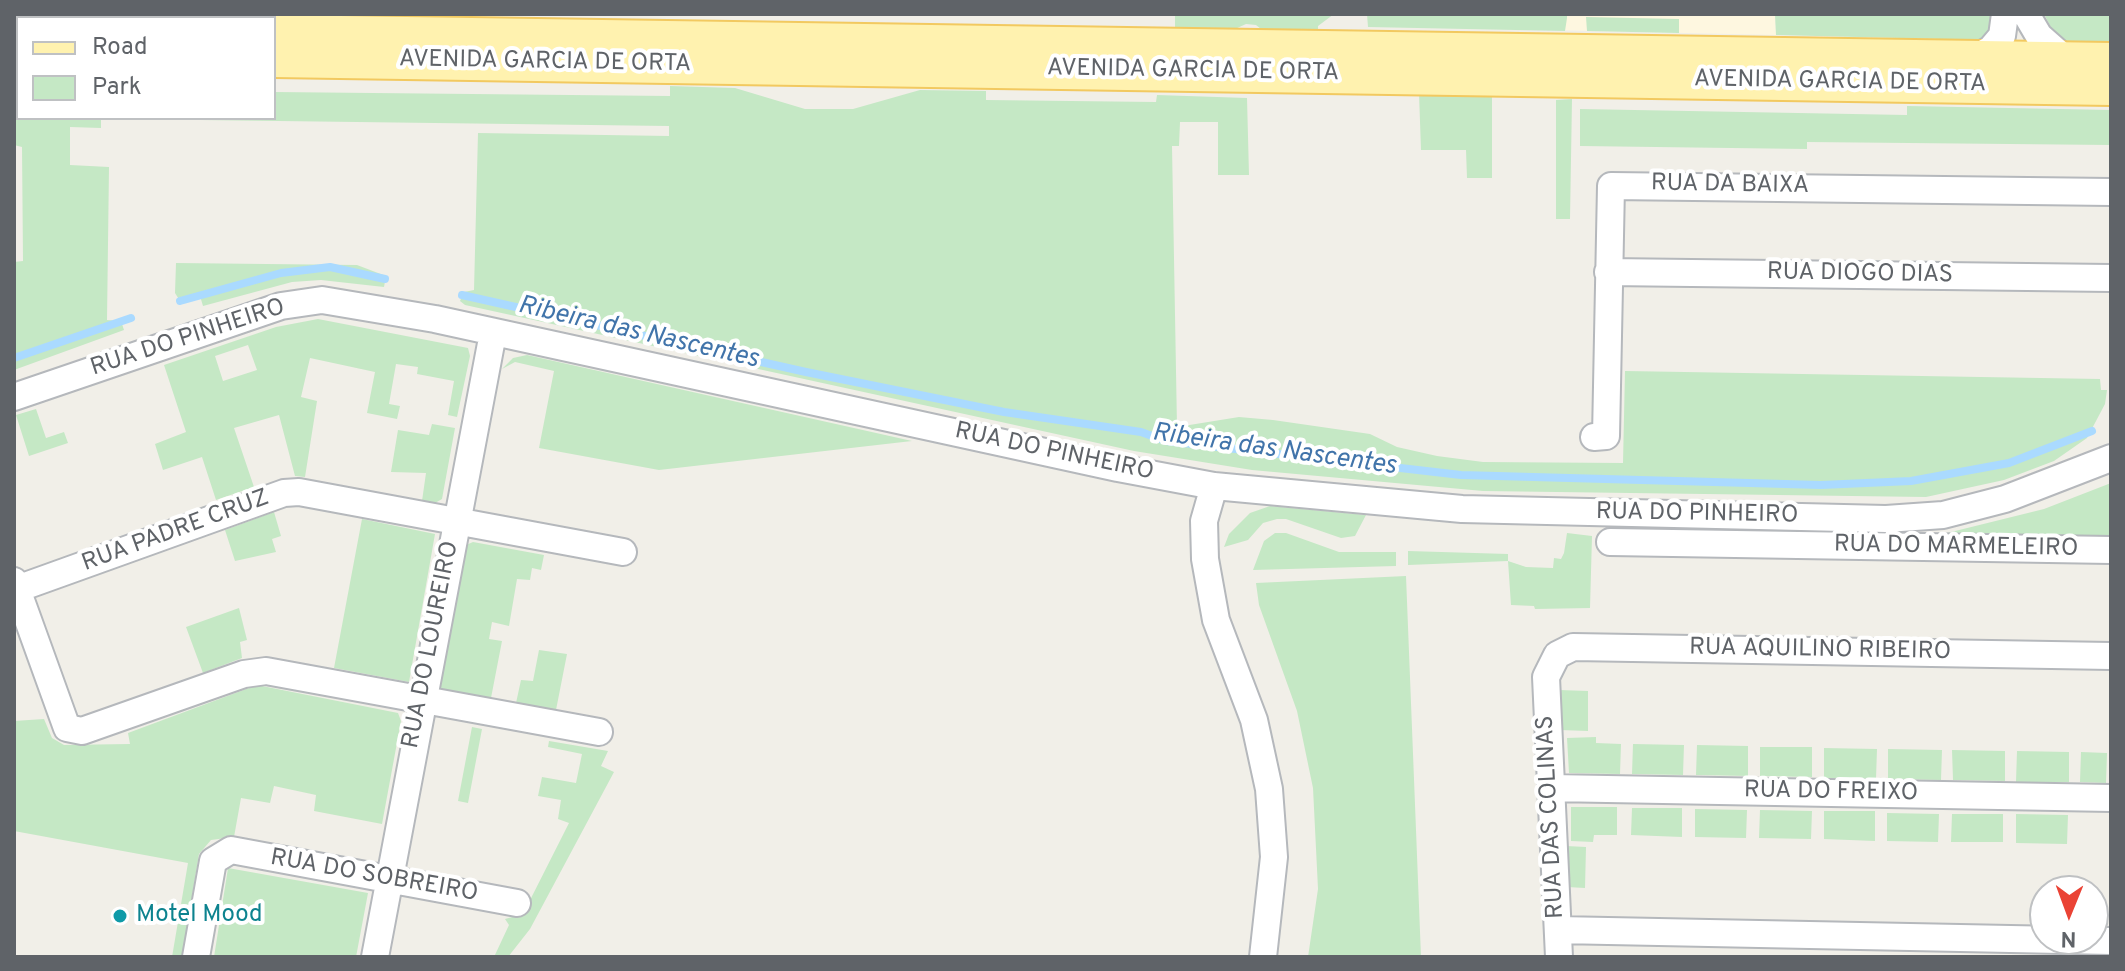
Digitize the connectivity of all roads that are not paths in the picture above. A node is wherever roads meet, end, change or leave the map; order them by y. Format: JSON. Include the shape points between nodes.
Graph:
{"nodes":[{"id":1,"x":2005,"y":14,"type":"edge"},
{"id":2,"x":2026,"y":14,"type":"edge"},
{"id":3,"x":276,"y":32,"type":"edge"},
{"id":4,"x":1975,"y":58,"type":"junction"},
{"id":5,"x":2065,"y":59,"type":"junction"},
{"id":6,"x":276,"y":60,"type":"edge"},
{"id":7,"x":2111,"y":60,"type":"edge"},
{"id":8,"x":2111,"y":88,"type":"edge"},
{"id":9,"x":2111,"y":192,"type":"edge"},
{"id":10,"x":1608,"y":272,"type":"junction"},
{"id":11,"x":2111,"y":278,"type":"edge"},
{"id":12,"x":493,"y":333,"type":"junction"},
{"id":13,"x":14,"y":397,"type":"edge"},
{"id":14,"x":2111,"y":435,"type":"edge"},
{"id":15,"x":1594,"y":437,"type":"dead end"},
{"id":16,"x":2111,"y":458,"type":"edge"},
{"id":17,"x":2085,"y":469,"type":"junction"},
{"id":18,"x":1214,"y":486,"type":"junction"},
{"id":19,"x":455,"y":520,"type":"junction"},
{"id":20,"x":1610,"y":542,"type":"dead end"},
{"id":21,"x":2111,"y":550,"type":"edge"},
{"id":22,"x":623,"y":552,"type":"dead end"},
{"id":23,"x":15,"y":587,"type":"edge"},
{"id":24,"x":2111,"y":656,"type":"edge"},
{"id":25,"x":1546,"y":677,"type":"joint"},
{"id":26,"x":422,"y":699,"type":"junction"},
{"id":27,"x":599,"y":732,"type":"dead end"},
{"id":28,"x":1551,"y":788,"type":"junction"},
{"id":29,"x":2111,"y":798,"type":"edge"},
{"id":30,"x":388,"y":879,"type":"junction"},
{"id":31,"x":517,"y":903,"type":"dead end"},
{"id":32,"x":1558,"y":930,"type":"junction"},
{"id":33,"x":2111,"y":941,"type":"edge"},
{"id":34,"x":196,"y":957,"type":"edge"},
{"id":35,"x":375,"y":957,"type":"edge"},
{"id":36,"x":1263,"y":957,"type":"edge"},
{"id":37,"x":1559,"y":957,"type":"edge"}],
"edges":[{"from":1,"to":4,"type":"street","via":[[2002,36]]},
{"from":2,"to":5,"type":"street","via":[[2039,36]]},
{"from":3,"to":4,"type":"main road","name":"AVENIDA GARCIA DE ORTA"},
{"from":4,"to":5,"type":"main road","name":"AVENIDA GARCIA DE ORTA"},
{"from":5,"to":7,"type":"main road","name":"AVENIDA GARCIA DE ORTA"},
{"from":6,"to":8,"type":"main road","name":"AVENIDA GARCIA DE ORTA"},
{"from":9,"to":10,"type":"street","name":"RUA DA BAIXA","via":[[1617,184],[1610,194]]},
{"from":10,"to":11,"type":"street","name":"RUA DIOGO DIAS"},
{"from":10,"to":15,"type":"street","name":"RUA DA BAIXA","via":[[1606,436]]},
{"from":12,"to":13,"type":"street","name":"RUA DO PINHEIRO","via":[[322,300],[281,306]]},
{"from":12,"to":18,"type":"street","name":"RUA DO PINHEIRO"},
{"from":12,"to":19,"type":"street","name":"RUA DO LOUREIRO"},
{"from":14,"to":17,"type":"street"},
{"from":16,"to":17,"type":"street","name":"RUA DO PINHEIRO"},
{"from":17,"to":18,"type":"street","name":"RUA DO PINHEIRO","via":[[1943,515],[1886,519],[1462,509]]},
{"from":18,"to":36,"type":"street","via":[[1204,521],[1216,620],[1254,720],[1269,789],[1274,857]]},
{"from":19,"to":22,"type":"street","name":"RUA PADRE CRUZ"},
{"from":19,"to":23,"type":"street","name":"RUA PADRE CRUZ","via":[[284,493]]},
{"from":19,"to":26,"type":"street","name":"RUA DO LOUREIRO"},
{"from":20,"to":21,"type":"street","name":"RUA DO MARMELEIRO"},
{"from":23,"to":26,"type":"street","via":[[67,728],[82,731],[266,671]]},
{"from":24,"to":25,"type":"street","name":"RUA AQUILINO RIBEIRO","via":[[1573,647],[1557,655]]},
{"from":25,"to":28,"type":"street","name":"RUA DAS COLINAS"},
{"from":26,"to":27,"type":"street"},
{"from":26,"to":30,"type":"street","name":"RUA DO LOUREIRO"},
{"from":28,"to":29,"type":"street","name":"RUA DO FREIXO"},
{"from":28,"to":32,"type":"street","name":"RUA DAS COLINAS"},
{"from":30,"to":31,"type":"street","name":"RUA DO SOBREIRO"},
{"from":30,"to":34,"type":"street","name":"RUA DO SOBREIRO","via":[[231,850],[213,861]]},
{"from":30,"to":35,"type":"street","name":"RUA DO LOUREIRO"},
{"from":32,"to":33,"type":"street"},
{"from":32,"to":37,"type":"street","name":"RUA DAS COLINAS"}]}
